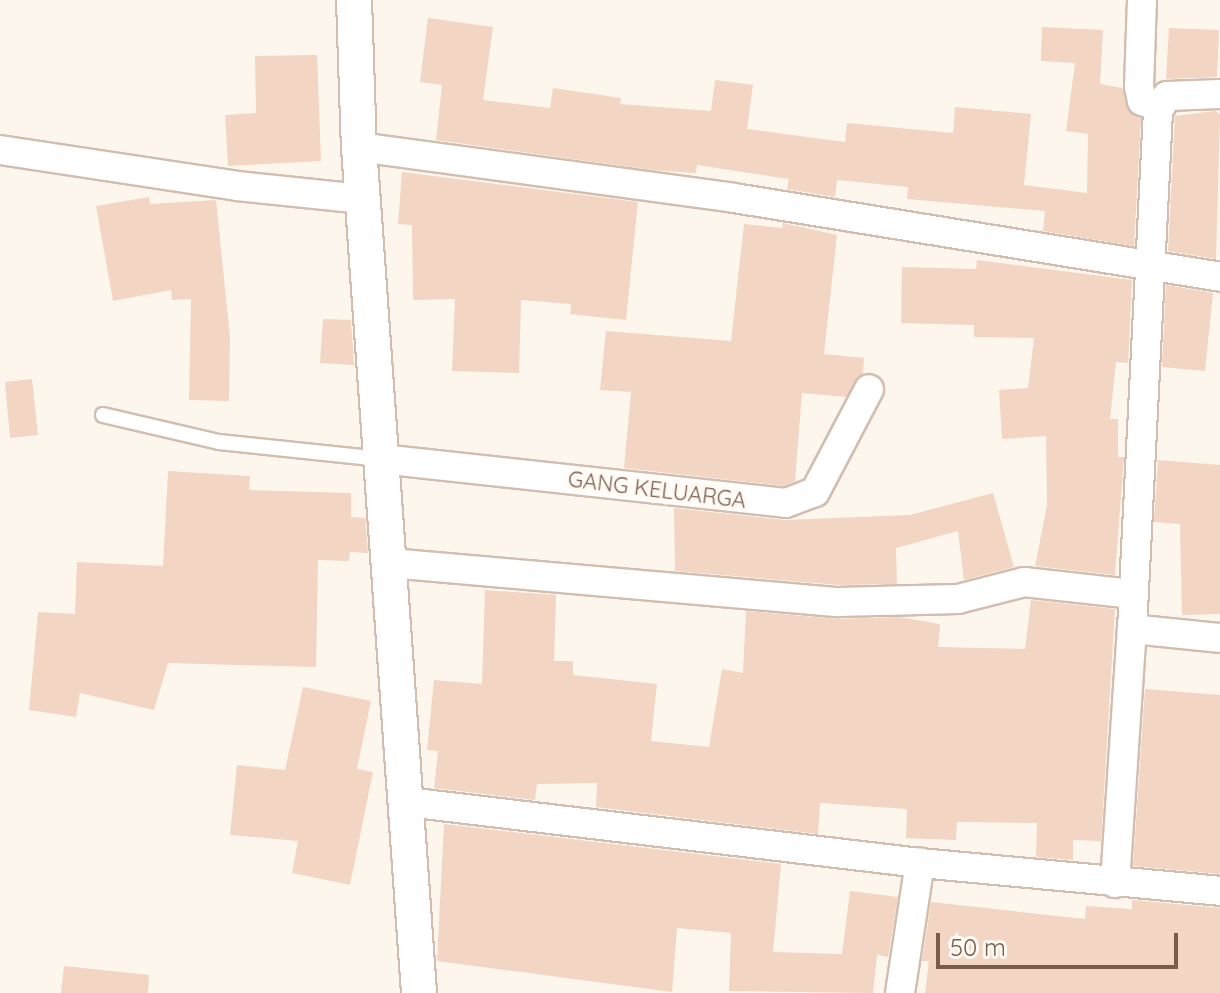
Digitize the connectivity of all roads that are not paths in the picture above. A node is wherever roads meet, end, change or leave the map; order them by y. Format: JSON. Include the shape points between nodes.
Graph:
{"nodes":[{"id":1,"x":354,"y":0,"type":"edge"},
{"id":2,"x":1142,"y":0,"type":"edge"},
{"id":3,"x":1220,"y":94,"type":"edge"},
{"id":4,"x":1159,"y":107,"type":"junction"},
{"id":5,"x":359,"y":147,"type":"junction"},
{"id":6,"x":0,"y":150,"type":"edge"},
{"id":7,"x":363,"y":199,"type":"junction"},
{"id":8,"x":1151,"y":266,"type":"junction"},
{"id":9,"x":1220,"y":277,"type":"edge"},
{"id":10,"x":869,"y":389,"type":"dead end"},
{"id":11,"x":103,"y":415,"type":"dead end"},
{"id":12,"x":381,"y":459,"type":"junction"},
{"id":13,"x":390,"y":563,"type":"junction"},
{"id":14,"x":1133,"y":594,"type":"junction"},
{"id":15,"x":1132,"y":629,"type":"junction"},
{"id":16,"x":1220,"y":638,"type":"edge"},
{"id":17,"x":407,"y":802,"type":"junction"},
{"id":18,"x":920,"y":863,"type":"junction"},
{"id":19,"x":1115,"y":883,"type":"junction"},
{"id":20,"x":1220,"y":891,"type":"edge"},
{"id":21,"x":419,"y":993,"type":"edge"},
{"id":22,"x":900,"y":993,"type":"edge"}],
"edges":[{"from":1,"to":5,"type":"street"},
{"from":2,"to":4,"type":"street","via":[[1139,87],[1142,101]]},
{"from":3,"to":4,"type":"street","via":[[1167,96]]},
{"from":4,"to":8,"type":"street"},
{"from":5,"to":7,"type":"street"},
{"from":5,"to":8,"type":"street","via":[[734,198]]},
{"from":6,"to":7,"type":"street"},
{"from":7,"to":12,"type":"street"},
{"from":8,"to":9,"type":"street"},
{"from":8,"to":14,"type":"street"},
{"from":10,"to":12,"type":"street","name":"GANG KELUARGA","via":[[815,492],[786,503]]},
{"from":11,"to":12,"type":"lane","via":[[219,442]]},
{"from":12,"to":13,"type":"street"},
{"from":13,"to":14,"type":"street","via":[[838,602],[958,599],[1024,582]]},
{"from":13,"to":17,"type":"street"},
{"from":14,"to":15,"type":"street"},
{"from":15,"to":16,"type":"street"},
{"from":15,"to":19,"type":"street"},
{"from":17,"to":18,"type":"street"},
{"from":17,"to":21,"type":"street"},
{"from":18,"to":19,"type":"street"},
{"from":18,"to":22,"type":"street"},
{"from":19,"to":20,"type":"street"}]}
